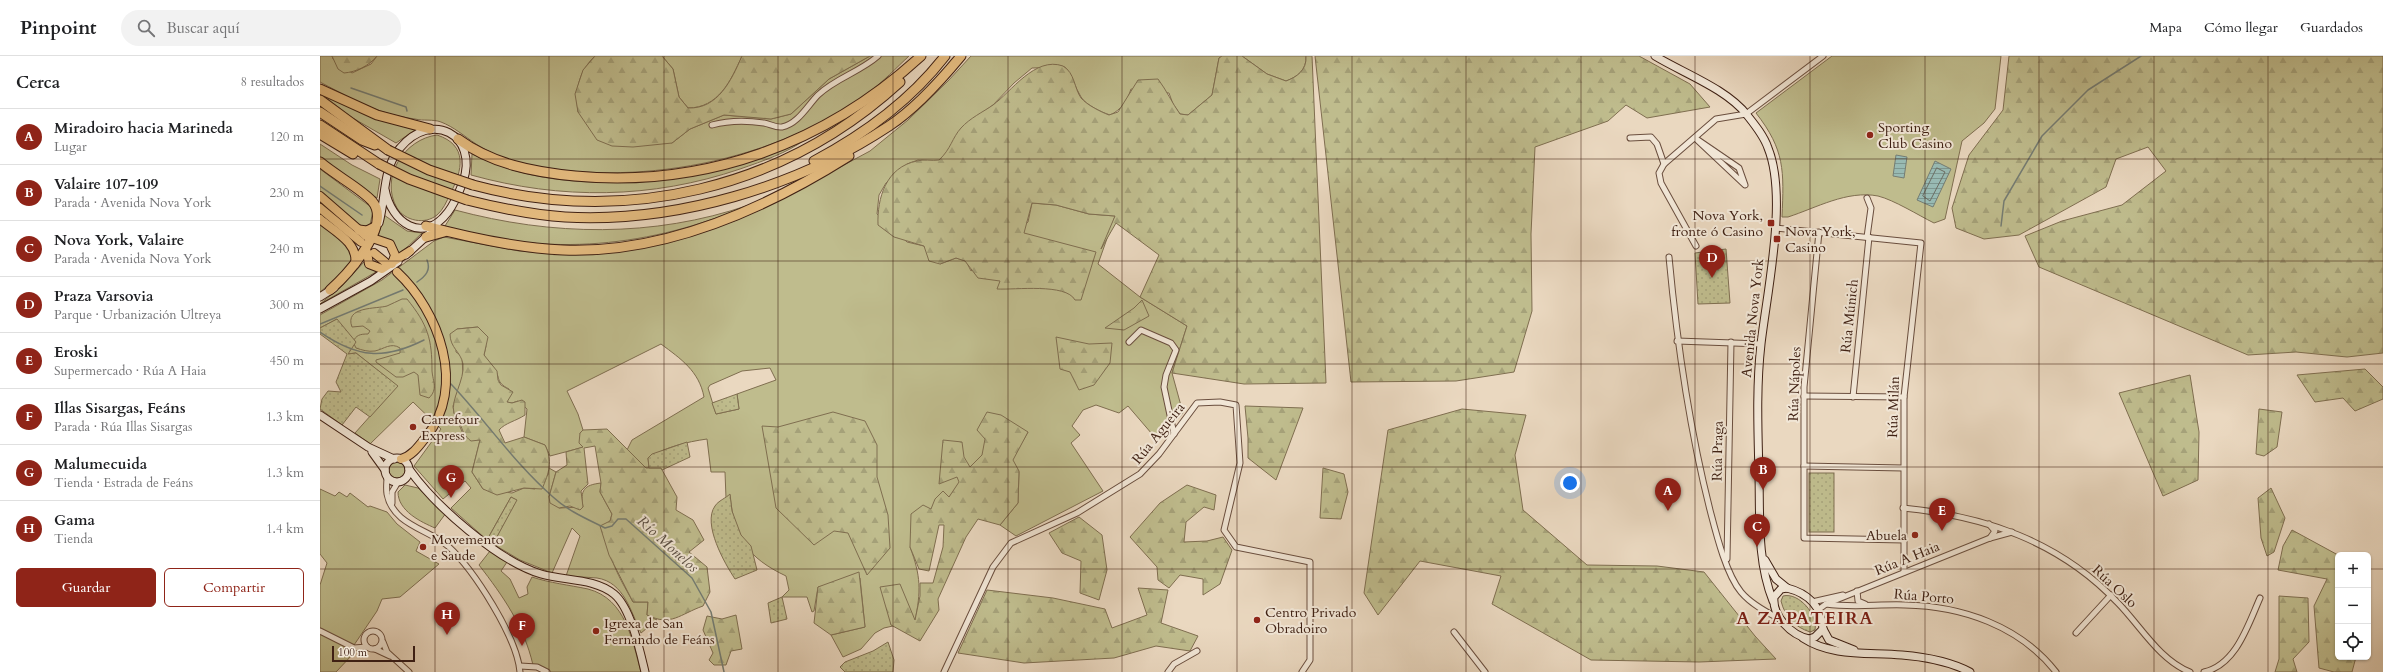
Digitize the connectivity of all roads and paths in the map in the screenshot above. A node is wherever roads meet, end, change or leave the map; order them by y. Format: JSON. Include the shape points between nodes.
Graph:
{"nodes":[{"id":1,"x":878,"y":56,"type":"edge"},
{"id":2,"x":921,"y":56,"type":"edge"},
{"id":3,"x":927,"y":56,"type":"edge"},
{"id":4,"x":945,"y":56,"type":"edge"},
{"id":5,"x":961,"y":56,"type":"edge"},
{"id":6,"x":1655,"y":56,"type":"edge"},
{"id":7,"x":1823,"y":56,"type":"edge"},
{"id":8,"x":320,"y":89,"type":"edge"},
{"id":9,"x":320,"y":100,"type":"edge"},
{"id":10,"x":320,"y":112,"type":"edge"},
{"id":11,"x":1746,"y":114,"type":"junction"},
{"id":12,"x":320,"y":125,"type":"edge"},
{"id":13,"x":712,"y":125,"type":"dead end"},
{"id":14,"x":891,"y":125,"type":"junction"},
{"id":15,"x":430,"y":129,"type":"junction"},
{"id":16,"x":320,"y":134,"type":"edge"},
{"id":17,"x":1630,"y":138,"type":"dead end"},
{"id":18,"x":1695,"y":138,"type":"junction"},
{"id":19,"x":458,"y":140,"type":"junction"},
{"id":20,"x":388,"y":150,"type":"junction"},
{"id":21,"x":320,"y":162,"type":"edge"},
{"id":22,"x":379,"y":164,"type":"junction"},
{"id":23,"x":1664,"y":164,"type":"junction"},
{"id":24,"x":385,"y":189,"type":"junction"},
{"id":25,"x":753,"y":190,"type":"junction"},
{"id":26,"x":320,"y":196,"type":"edge"},
{"id":27,"x":1867,"y":198,"type":"dead end"},
{"id":28,"x":320,"y":208,"type":"edge"},
{"id":29,"x":320,"y":219,"type":"edge"},
{"id":30,"x":375,"y":227,"type":"junction"},
{"id":31,"x":430,"y":227,"type":"junction"},
{"id":32,"x":1775,"y":228,"type":"junction"},
{"id":33,"x":359,"y":230,"type":"junction"},
{"id":34,"x":446,"y":231,"type":"junction"},
{"id":35,"x":1819,"y":232,"type":"junction"},
{"id":36,"x":426,"y":237,"type":"junction"},
{"id":37,"x":1868,"y":237,"type":"junction"},
{"id":38,"x":372,"y":239,"type":"junction"},
{"id":39,"x":361,"y":242,"type":"dead end"},
{"id":40,"x":1696,"y":246,"type":"dead end"},
{"id":41,"x":410,"y":251,"type":"junction"},
{"id":42,"x":371,"y":252,"type":"junction"},
{"id":43,"x":1669,"y":257,"type":"dead end"},
{"id":44,"x":388,"y":263,"type":"junction"},
{"id":45,"x":355,"y":265,"type":"junction"},
{"id":46,"x":397,"y":272,"type":"dead end"},
{"id":47,"x":330,"y":290,"type":"junction"},
{"id":48,"x":320,"y":297,"type":"edge"},
{"id":49,"x":320,"y":309,"type":"edge"},
{"id":50,"x":1677,"y":341,"type":"junction"},
{"id":51,"x":1129,"y":342,"type":"dead end"},
{"id":52,"x":1731,"y":342,"type":"junction"},
{"id":53,"x":1761,"y":344,"type":"junction"},
{"id":54,"x":1804,"y":396,"type":"junction"},
{"id":55,"x":1853,"y":397,"type":"junction"},
{"id":56,"x":1904,"y":397,"type":"junction"},
{"id":57,"x":320,"y":415,"type":"edge"},
{"id":58,"x":1174,"y":434,"type":"junction"},
{"id":59,"x":368,"y":447,"type":"junction"},
{"id":60,"x":410,"y":455,"type":"junction"},
{"id":61,"x":398,"y":459,"type":"junction"},
{"id":62,"x":1804,"y":466,"type":"junction"},
{"id":63,"x":409,"y":467,"type":"junction"},
{"id":64,"x":1903,"y":468,"type":"junction"},
{"id":65,"x":386,"y":473,"type":"junction"},
{"id":66,"x":401,"y":481,"type":"junction"},
{"id":67,"x":424,"y":488,"type":"junction"},
{"id":68,"x":392,"y":504,"type":"junction"},
{"id":69,"x":1903,"y":508,"type":"junction"},
{"id":70,"x":1984,"y":522,"type":"junction"},
{"id":71,"x":2012,"y":532,"type":"junction"},
{"id":72,"x":1990,"y":538,"type":"junction"},
{"id":73,"x":1904,"y":540,"type":"junction"},
{"id":74,"x":1761,"y":544,"type":"junction"},
{"id":75,"x":1726,"y":560,"type":"junction"},
{"id":76,"x":1904,"y":572,"type":"junction"},
{"id":77,"x":1787,"y":588,"type":"junction"},
{"id":78,"x":1857,"y":592,"type":"junction"},
{"id":79,"x":2111,"y":595,"type":"junction"},
{"id":80,"x":1837,"y":596,"type":"junction"},
{"id":81,"x":1843,"y":597,"type":"junction"},
{"id":82,"x":2260,"y":598,"type":"dead end"},
{"id":83,"x":1812,"y":602,"type":"junction"},
{"id":84,"x":1774,"y":604,"type":"junction"},
{"id":85,"x":1826,"y":604,"type":"junction"},
{"id":86,"x":1868,"y":605,"type":"junction"},
{"id":87,"x":1761,"y":609,"type":"junction"},
{"id":88,"x":1818,"y":610,"type":"junction"},
{"id":89,"x":1782,"y":620,"type":"junction"},
{"id":90,"x":1823,"y":628,"type":"junction"},
{"id":91,"x":320,"y":631,"type":"edge"},
{"id":92,"x":1454,"y":632,"type":"dead end"},
{"id":93,"x":2076,"y":633,"type":"dead end"},
{"id":94,"x":1803,"y":638,"type":"junction"},
{"id":95,"x":382,"y":641,"type":"junction"},
{"id":96,"x":367,"y":647,"type":"junction"},
{"id":97,"x":375,"y":649,"type":"junction"},
{"id":98,"x":1197,"y":651,"type":"dead end"},
{"id":99,"x":1864,"y":653,"type":"junction"},
{"id":100,"x":391,"y":656,"type":"junction"},
{"id":101,"x":520,"y":666,"type":"junction"},
{"id":102,"x":2208,"y":671,"type":"edge"},
{"id":103,"x":409,"y":672,"type":"edge"},
{"id":104,"x":520,"y":672,"type":"edge"},
{"id":105,"x":547,"y":672,"type":"edge"},
{"id":106,"x":645,"y":672,"type":"edge"},
{"id":107,"x":944,"y":672,"type":"edge"},
{"id":108,"x":1168,"y":672,"type":"edge"},
{"id":109,"x":1302,"y":672,"type":"edge"},
{"id":110,"x":1485,"y":672,"type":"edge"},
{"id":111,"x":1970,"y":672,"type":"edge"},
{"id":112,"x":2056,"y":672,"type":"edge"},
{"id":113,"x":2190,"y":672,"type":"edge"}],
"edges":[{"from":1,"to":13,"type":"street","via":[[858,72],[833,84],[818,95],[789,124],[781,127],[744,120]]},
{"from":2,"to":19,"type":"highway","via":[[870,98],[812,133],[744,160],[682,173],[608,178],[563,175],[508,165],[475,151]]},
{"from":3,"to":20,"type":"highway","bridge":true,"via":[[883,98],[833,134],[773,165],[718,184],[659,197],[580,202],[518,195],[473,185],[429,170]]},
{"from":4,"to":25,"type":"highway","via":[[910,94],[876,122],[840,147]]},
{"from":5,"to":14,"type":"highway","via":[[946,74]]},
{"from":6,"to":11,"type":"street","name":"Avenida Nova York","via":[[1738,105]]},
{"from":7,"to":11,"type":"street"},
{"from":8,"to":15,"type":"highway","via":[[377,115]]},
{"from":9,"to":20,"type":"highway"},
{"from":10,"to":20,"type":"highway","via":[[362,140]]},
{"from":11,"to":18,"type":"street","via":[[1716,119]]},
{"from":11,"to":32,"type":"street","name":"Avenida Nova York","via":[[1768,148],[1773,165]]},
{"from":12,"to":22,"type":"highway"},
{"from":14,"to":25,"type":"highway","via":[[798,175]]},
{"from":14,"to":34,"type":"highway","via":[[837,164],[757,205],[710,226],[658,240],[604,248],[564,250],[513,246]]},
{"from":15,"to":19,"type":"street","via":[[444,130]]},
{"from":15,"to":24,"type":"street","via":[[410,138],[400,148],[388,171]]},
{"from":16,"to":22,"type":"highway","via":[[356,155]]},
{"from":17,"to":23,"type":"street","via":[[1651,137],[1657,144]]},
{"from":18,"to":18,"type":"street","via":[[1703,147],[1745,185],[1739,168]]},
{"from":18,"to":23,"type":"street"},
{"from":19,"to":31,"type":"street","via":[[465,152],[466,169],[453,205]]},
{"from":21,"to":30,"type":"highway","via":[[372,202],[377,213]]},
{"from":22,"to":25,"type":"highway","bridge":true,"via":[[409,179],[467,200],[538,214],[592,218],[648,215],[729,198]]},
{"from":23,"to":40,"type":"street","via":[[1659,173],[1661,182]]},
{"from":24,"to":31,"type":"street","via":[[390,207],[400,221],[412,226]]},
{"from":24,"to":38,"type":"street","via":[[382,213]]},
{"from":26,"to":33,"type":"main road"},
{"from":27,"to":37,"type":"street","name":"Rúa Múnich","via":[[1871,208]]},
{"from":28,"to":39,"type":"main road"},
{"from":29,"to":45,"type":"main road","via":[[353,248],[356,253]]},
{"from":30,"to":33,"type":"highway","via":[[367,231]]},
{"from":30,"to":38,"type":"highway"},
{"from":31,"to":34,"type":"highway"},
{"from":31,"to":36,"type":"street"},
{"from":32,"to":35,"type":"street"},
{"from":32,"to":53,"type":"street","name":"Avenida Nova York"},
{"from":33,"to":38,"type":"main road"},
{"from":34,"to":36,"type":"highway"},
{"from":35,"to":37,"type":"street"},
{"from":35,"to":54,"type":"street","name":"Rúa Nápoles"},
{"from":36,"to":41,"type":"street"},
{"from":37,"to":55,"type":"street","name":"Rúa Múnich"},
{"from":37,"to":56,"type":"street","name":"Rúa Milán","via":[[1920,243]]},
{"from":38,"to":42,"type":"street"},
{"from":38,"to":44,"type":"main road","via":[[392,246],[395,255]]},
{"from":38,"to":45,"type":"highway"},
{"from":41,"to":44,"type":"main road"},
{"from":41,"to":49,"type":"street","via":[[380,275]]},
{"from":42,"to":44,"type":"main road"},
{"from":42,"to":44,"type":"main road","via":[[368,262],[375,268],[384,269]]},
{"from":42,"to":47,"type":"street","via":[[349,276]]},
{"from":43,"to":50,"type":"street"},
{"from":45,"to":47,"type":"highway"},
{"from":46,"to":60,"type":"main road","via":[[415,291],[432,318],[444,359],[444,390],[439,415],[430,432]]},
{"from":47,"to":48,"type":"street"},
{"from":50,"to":52,"type":"street"},
{"from":50,"to":75,"type":"street","via":[[1696,454],[1718,540]]},
{"from":51,"to":58,"type":"street","via":[[1141,330],[1170,343],[1176,350],[1166,375],[1164,388]]},
{"from":52,"to":53,"type":"street"},
{"from":52,"to":75,"type":"street","name":"Rúa Praga"},
{"from":53,"to":74,"type":"street","name":"Avenida Nova York","via":[[1758,432]]},
{"from":54,"to":55,"type":"street"},
{"from":54,"to":62,"type":"street","name":"Rúa Nápoles"},
{"from":55,"to":56,"type":"street"},
{"from":56,"to":64,"type":"street","name":"Rúa Milán"},
{"from":57,"to":59,"type":"street"},
{"from":58,"to":107,"type":"street","name":"Rúa Agueira","via":[[1160,454],[1140,474],[1077,513],[1011,543],[993,567]]},
{"from":58,"to":109,"type":"street","name":"Rúa Agueira","via":[[1197,403],[1220,402],[1236,405],[1240,463],[1224,530],[1236,547],[1310,562],[1310,660]]},
{"from":59,"to":61,"type":"street"},
{"from":59,"to":65,"type":"street"},
{"from":60,"to":61,"type":"main road"},
{"from":60,"to":63,"type":"main road"},
{"from":61,"to":63,"type":"street"},
{"from":61,"to":65,"type":"street","via":[[387,464]]},
{"from":62,"to":64,"type":"street"},
{"from":62,"to":73,"type":"street","name":"Rúa Nápoles","via":[[1804,538]]},
{"from":63,"to":66,"type":"street","via":[[408,476]]},
{"from":63,"to":67,"type":"street"},
{"from":64,"to":69,"type":"street","name":"Rúa Milán"},
{"from":65,"to":66,"type":"street","via":[[390,480]]},
{"from":65,"to":68,"type":"street","via":[[387,496]]},
{"from":66,"to":67,"type":"street","via":[[414,482]]},
{"from":66,"to":68,"type":"street","via":[[392,492]]},
{"from":67,"to":106,"type":"street","via":[[466,528],[507,558],[533,571],[596,584],[614,594],[622,603]]},
{"from":68,"to":101,"type":"street","via":[[404,521],[433,536],[456,554],[501,618],[515,646]]},
{"from":69,"to":70,"type":"street","name":"Rúa Oslo","via":[[1948,513]]},
{"from":69,"to":73,"type":"street","name":"Rúa Milán"},
{"from":70,"to":71,"type":"street","name":"Rúa Oslo"},
{"from":70,"to":72,"type":"street","via":[[1994,527],[1995,531]]},
{"from":71,"to":72,"type":"street","name":"Rúa A Haia"},
{"from":71,"to":79,"type":"street","name":"Rúa Oslo","via":[[2076,566]]},
{"from":72,"to":76,"type":"street","name":"Rúa A Haia"},
{"from":73,"to":76,"type":"street","name":"Rúa Milán"},
{"from":74,"to":77,"type":"street","name":"Avenida Nova York","via":[[1767,566],[1776,579]]},
{"from":74,"to":84,"type":"street","name":"Avenida Nova York","via":[[1764,574]]},
{"from":75,"to":87,"type":"street","via":[[1741,592]]},
{"from":76,"to":78,"type":"street","name":"Rúa A Haia"},
{"from":77,"to":83,"type":"street","via":[[1799,591]]},
{"from":77,"to":84,"type":"street","via":[[1777,593]]},
{"from":78,"to":80,"type":"street","name":"Rúa A Haia"},
{"from":78,"to":81,"type":"street","name":"Rúa A Haia"},
{"from":78,"to":86,"type":"street","via":[[1858,601]]},
{"from":79,"to":93,"type":"street"},
{"from":79,"to":113,"type":"street","name":"Rúa Oslo","via":[[2166,657],[2177,667]]},
{"from":80,"to":81,"type":"street","name":"Rúa A Haia"},
{"from":80,"to":83,"type":"street","name":"Rúa A Haia"},
{"from":81,"to":85,"type":"street","name":"Rúa A Haia"},
{"from":81,"to":86,"type":"street","name":"Rúa Porto","via":[[1852,602]]},
{"from":82,"to":102,"type":"street","via":[[2228,660]]},
{"from":83,"to":88,"type":"street"},
{"from":84,"to":87,"type":"street","via":[[1768,609]]},
{"from":84,"to":89,"type":"street"},
{"from":85,"to":86,"type":"street","name":"Rúa Porto"},
{"from":85,"to":88,"type":"street","name":"Rúa A Haia"},
{"from":86,"to":112,"type":"street","name":"Rúa Porto","via":[[1935,607],[1967,613],[2019,638]]},
{"from":87,"to":89,"type":"street"},
{"from":88,"to":90,"type":"street"},
{"from":89,"to":94,"type":"street"},
{"from":90,"to":94,"type":"street","via":[[1815,637]]},
{"from":90,"to":99,"type":"street","via":[[1829,640]]},
{"from":91,"to":96,"type":"street","via":[[354,648]]},
{"from":92,"to":110,"type":"street"},
{"from":94,"to":99,"type":"street","via":[[1831,650]]},
{"from":95,"to":96,"type":"street","via":[[382,637],[376,631],[368,633],[364,640]]},
{"from":95,"to":97,"type":"street","via":[[379,648]]},
{"from":95,"to":100,"type":"street"},
{"from":96,"to":97,"type":"street"},
{"from":97,"to":100,"type":"street"},
{"from":98,"to":108,"type":"street","via":[[1174,664]]},
{"from":99,"to":111,"type":"street","via":[[1929,658]]},
{"from":100,"to":103,"type":"street"},
{"from":101,"to":104,"type":"street"},
{"from":101,"to":105,"type":"street","via":[[537,667]]}]}
